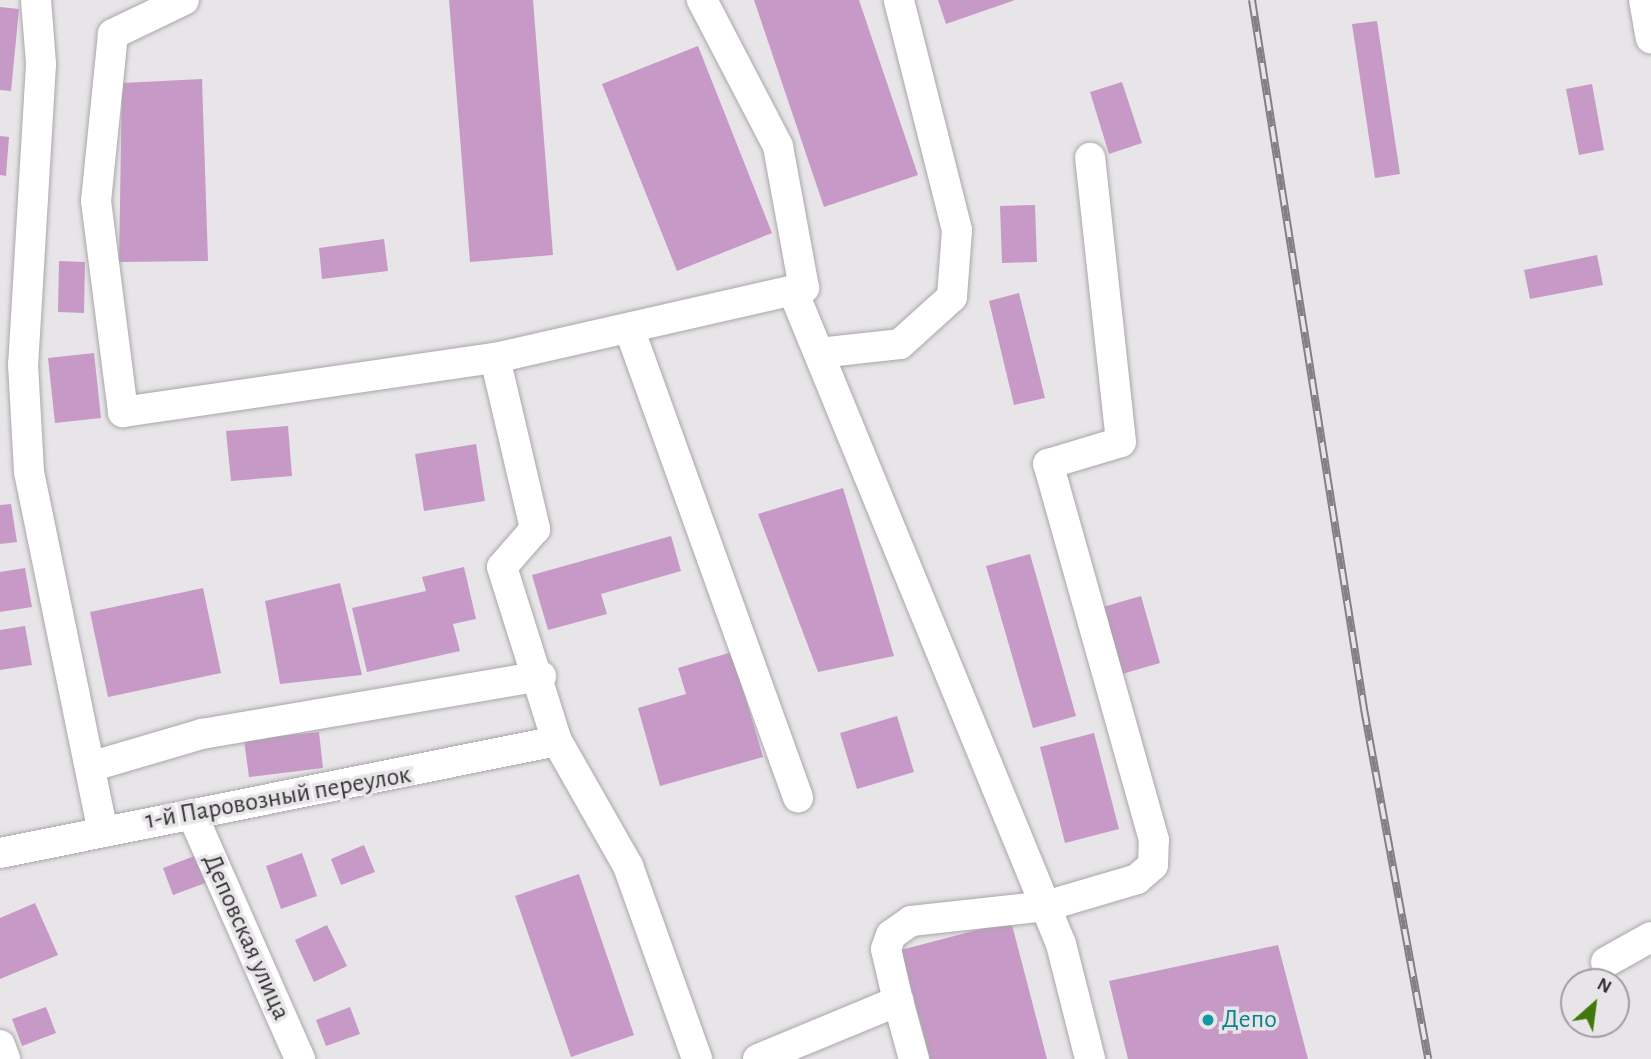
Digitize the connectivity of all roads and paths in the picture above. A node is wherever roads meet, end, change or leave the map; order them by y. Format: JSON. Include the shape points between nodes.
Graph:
{"nodes":[{"id":1,"x":36,"y":0,"type":"edge"},
{"id":2,"x":184,"y":0,"type":"edge"},
{"id":3,"x":702,"y":0,"type":"edge"},
{"id":4,"x":899,"y":0,"type":"edge"},
{"id":5,"x":1644,"y":0,"type":"edge"},
{"id":6,"x":1651,"y":38,"type":"edge"},
{"id":7,"x":1090,"y":158,"type":"dead end"},
{"id":8,"x":793,"y":291,"type":"junction"},
{"id":9,"x":629,"y":328,"type":"junction"},
{"id":10,"x":819,"y":353,"type":"junction"},
{"id":11,"x":495,"y":358,"type":"junction"},
{"id":12,"x":11,"y":365,"type":"edge"},
{"id":13,"x":541,"y":676,"type":"junction"},
{"id":14,"x":556,"y":741,"type":"junction"},
{"id":15,"x":90,"y":767,"type":"junction"},
{"id":16,"x":798,"y":799,"type":"dead end"},
{"id":17,"x":192,"y":814,"type":"junction"},
{"id":18,"x":102,"y":828,"type":"junction"},
{"id":19,"x":0,"y":853,"type":"edge"},
{"id":20,"x":1046,"y":906,"type":"junction"},
{"id":21,"x":1651,"y":937,"type":"edge"},
{"id":22,"x":1606,"y":962,"type":"dead end"},
{"id":23,"x":898,"y":1001,"type":"junction"},
{"id":24,"x":0,"y":1045,"type":"edge"},
{"id":25,"x":5,"y":1059,"type":"edge"},
{"id":26,"x":300,"y":1059,"type":"edge"},
{"id":27,"x":697,"y":1059,"type":"edge"},
{"id":28,"x":758,"y":1059,"type":"edge"},
{"id":29,"x":914,"y":1059,"type":"edge"},
{"id":30,"x":1090,"y":1059,"type":"edge"}],
"edges":[{"from":1,"to":12,"type":"street","via":[[41,64]]},
{"from":2,"to":11,"type":"street","via":[[113,34],[96,201],[123,412]]},
{"from":3,"to":8,"type":"street","via":[[778,146],[804,288]]},
{"from":4,"to":10,"type":"street","via":[[957,230],[952,297],[900,344]]},
{"from":5,"to":6,"type":"street"},
{"from":7,"to":20,"type":"street","via":[[1121,442],[1048,464],[1154,840],[1153,865],[1137,878]]},
{"from":8,"to":9,"type":"street"},
{"from":8,"to":10,"type":"street"},
{"from":9,"to":11,"type":"street"},
{"from":9,"to":16,"type":"street"},
{"from":10,"to":20,"type":"street"},
{"from":11,"to":13,"type":"street","via":[[536,529],[502,567]]},
{"from":12,"to":15,"type":"street"},
{"from":13,"to":14,"type":"street"},
{"from":13,"to":15,"type":"street","via":[[202,733]]},
{"from":14,"to":17,"type":"street","name":"1-й Паровозный переулок"},
{"from":14,"to":27,"type":"street","via":[[628,866]]},
{"from":15,"to":18,"type":"street"},
{"from":17,"to":18,"type":"street","name":"1-й Паровозный переулок"},
{"from":17,"to":26,"type":"street","name":"Деповская улица"},
{"from":18,"to":19,"type":"street","name":"1-й Паровозный переулок"},
{"from":20,"to":23,"type":"street","via":[[911,922],[891,935],[886,949]]},
{"from":20,"to":30,"type":"street"},
{"from":21,"to":22,"type":"street"},
{"from":23,"to":28,"type":"street"},
{"from":23,"to":29,"type":"street"},
{"from":24,"to":25,"type":"street"}]}
